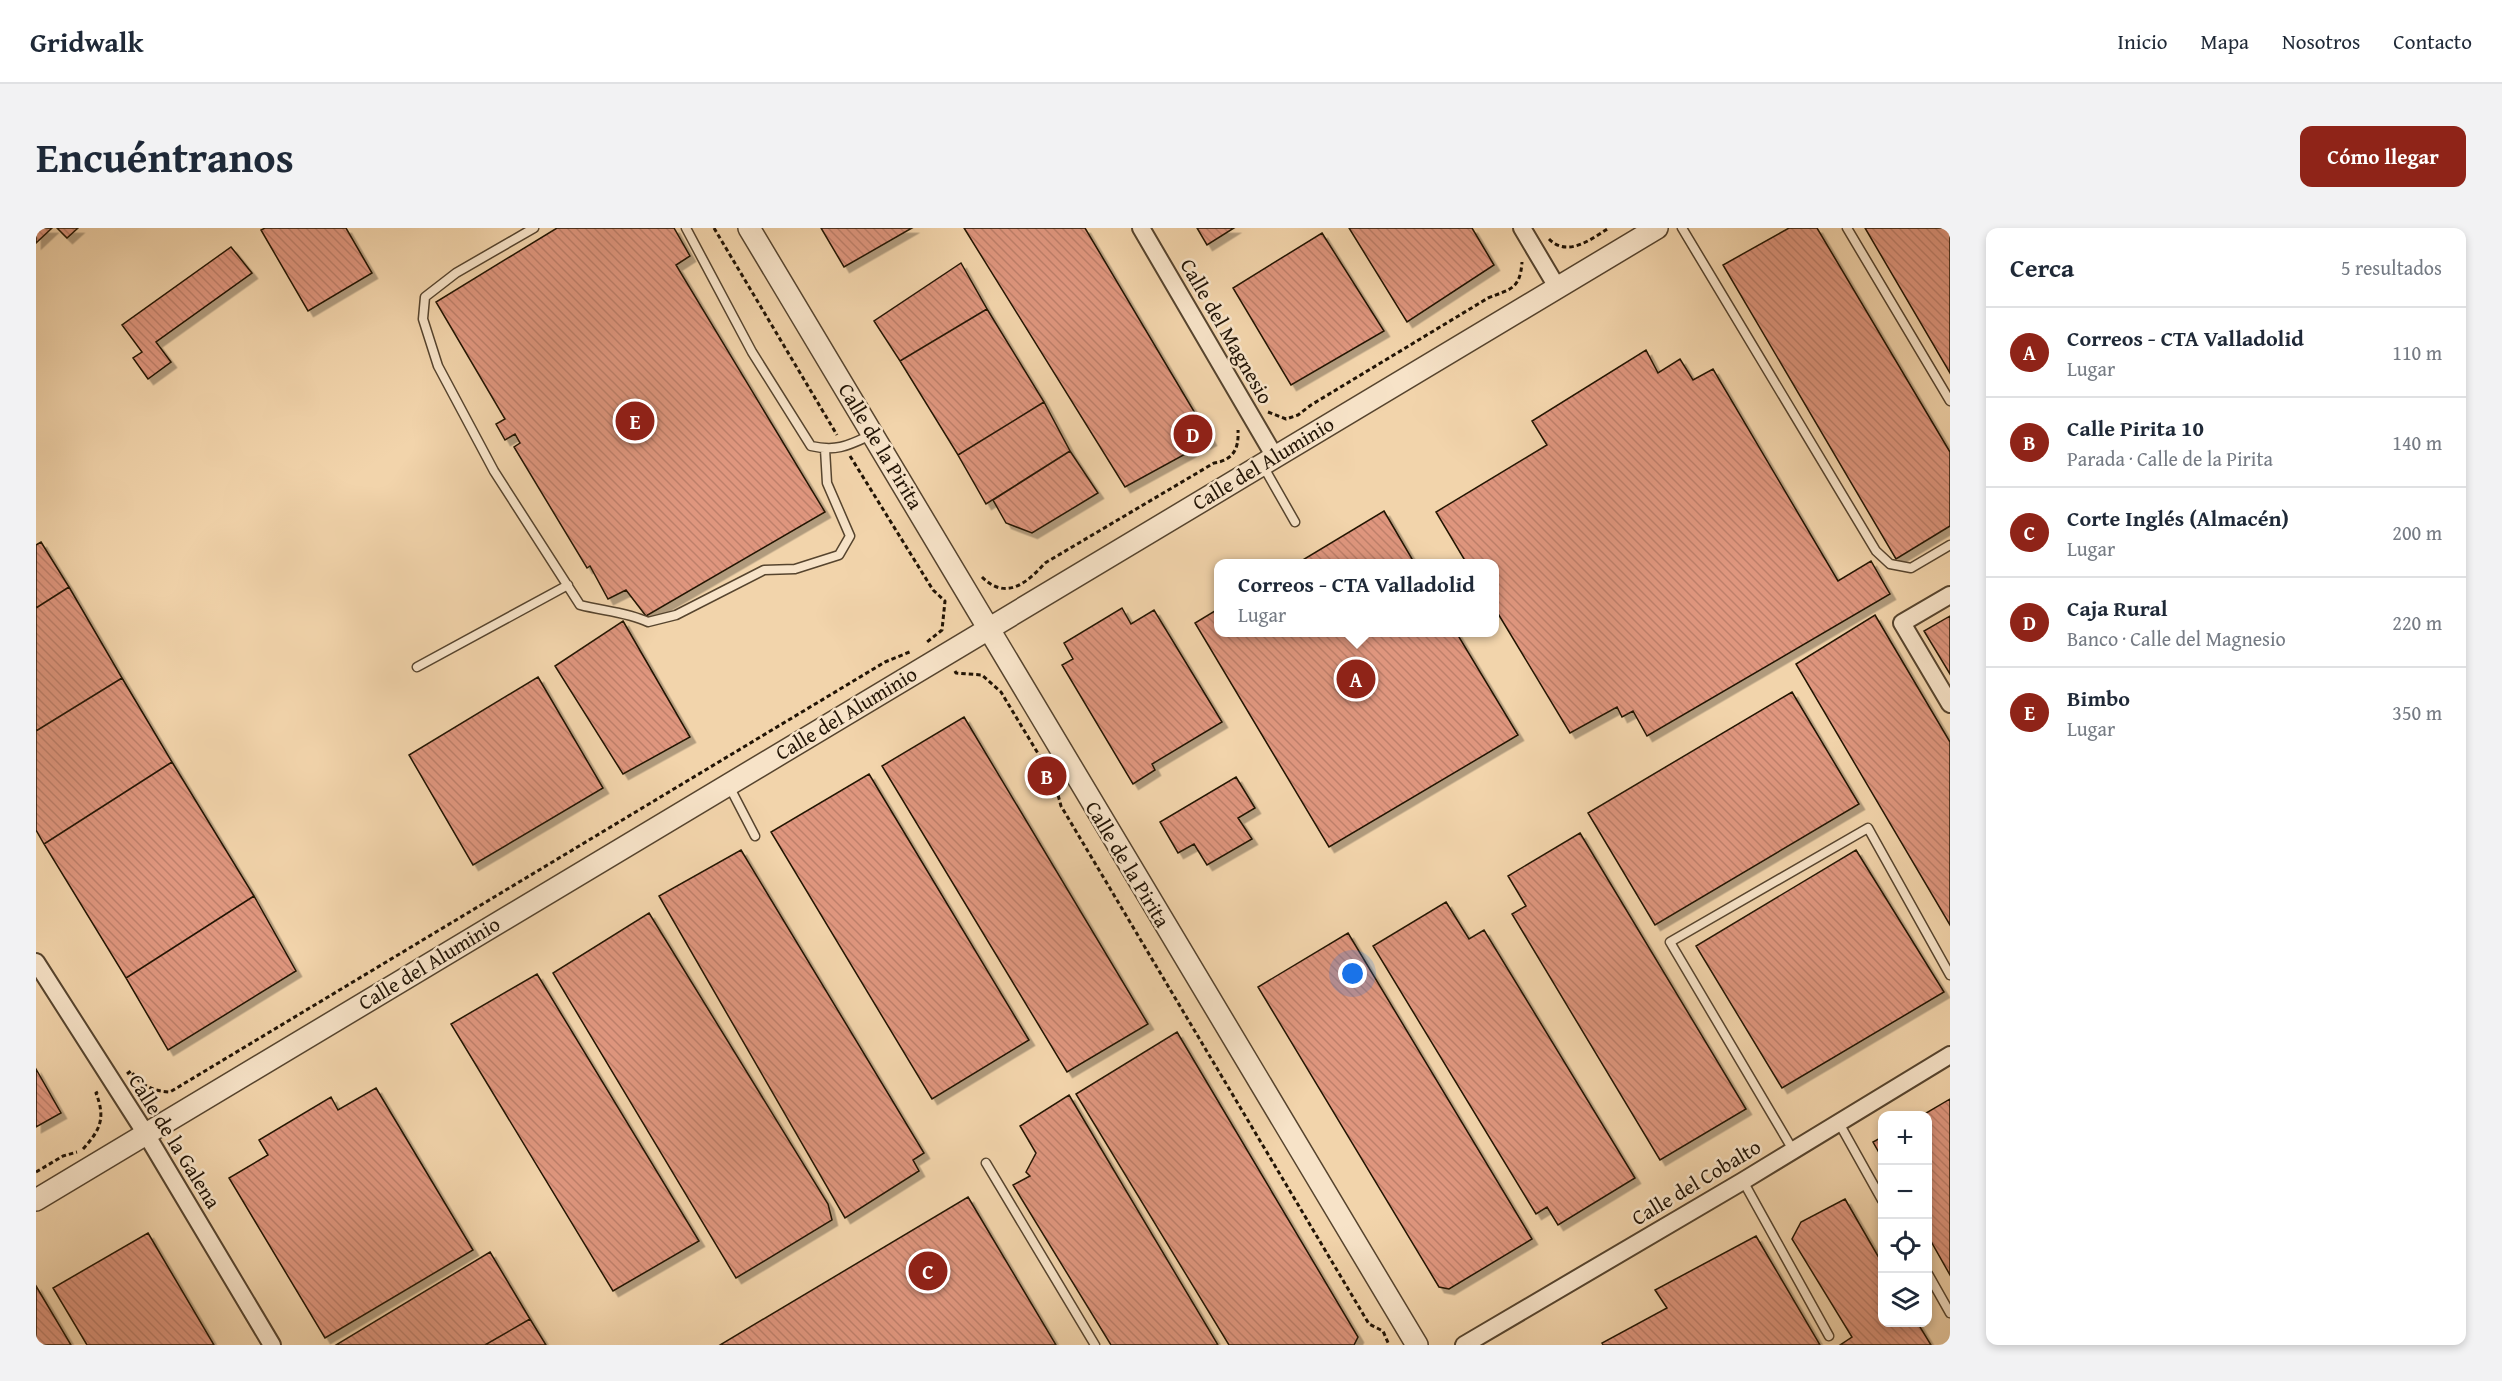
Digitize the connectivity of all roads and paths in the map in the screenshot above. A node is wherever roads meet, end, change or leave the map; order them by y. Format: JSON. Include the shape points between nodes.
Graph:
{"nodes":[{"id":1,"x":534,"y":228,"type":"edge"},
{"id":2,"x":686,"y":228,"type":"edge"},
{"id":3,"x":714,"y":228,"type":"edge"},
{"id":4,"x":749,"y":228,"type":"edge"},
{"id":5,"x":1141,"y":228,"type":"edge"},
{"id":6,"x":1522,"y":228,"type":"edge"},
{"id":7,"x":1608,"y":228,"type":"edge"},
{"id":8,"x":1657,"y":228,"type":"edge"},
{"id":9,"x":1682,"y":228,"type":"edge"},
{"id":10,"x":1846,"y":228,"type":"edge"},
{"id":11,"x":1544,"y":234,"type":"dead end"},
{"id":12,"x":1520,"y":256,"type":"dead end"},
{"id":13,"x":1557,"y":287,"type":"junction"},
{"id":14,"x":1950,"y":401,"type":"edge"},
{"id":15,"x":1265,"y":410,"type":"dead end"},
{"id":16,"x":1236,"y":420,"type":"dead end"},
{"id":17,"x":874,"y":434,"type":"junction"},
{"id":18,"x":844,"y":448,"type":"junction"},
{"id":19,"x":825,"y":449,"type":"junction"},
{"id":20,"x":1268,"y":460,"type":"junction"},
{"id":21,"x":1295,"y":522,"type":"dead end"},
{"id":22,"x":1950,"y":545,"type":"edge"},
{"id":23,"x":980,"y":576,"type":"dead end"},
{"id":24,"x":568,"y":585,"type":"junction"},
{"id":25,"x":1950,"y":595,"type":"edge"},
{"id":26,"x":989,"y":626,"type":"junction"},
{"id":27,"x":417,"y":667,"type":"dead end"},
{"id":28,"x":956,"y":673,"type":"dead end"},
{"id":29,"x":1950,"y":704,"type":"edge"},
{"id":30,"x":728,"y":784,"type":"junction"},
{"id":31,"x":755,"y":836,"type":"dead end"},
{"id":32,"x":36,"y":962,"type":"edge"},
{"id":33,"x":1950,"y":975,"type":"edge"},
{"id":34,"x":1950,"y":1055,"type":"edge"},
{"id":35,"x":131,"y":1071,"type":"dead end"},
{"id":36,"x":96,"y":1093,"type":"dead end"},
{"id":37,"x":1839,"y":1123,"type":"junction"},
{"id":38,"x":146,"y":1134,"type":"junction"},
{"id":39,"x":1793,"y":1150,"type":"junction"},
{"id":40,"x":986,"y":1163,"type":"dead end"},
{"id":41,"x":36,"y":1172,"type":"edge"},
{"id":42,"x":1743,"y":1181,"type":"junction"},
{"id":43,"x":1878,"y":1193,"type":"edge"},
{"id":44,"x":36,"y":1200,"type":"edge"},
{"id":45,"x":1932,"y":1281,"type":"edge"},
{"id":46,"x":1950,"y":1313,"type":"edge"},
{"id":47,"x":1829,"y":1336,"type":"dead end"},
{"id":48,"x":272,"y":1345,"type":"edge"},
{"id":49,"x":1095,"y":1345,"type":"edge"},
{"id":50,"x":1389,"y":1345,"type":"edge"},
{"id":51,"x":1417,"y":1345,"type":"edge"},
{"id":52,"x":1464,"y":1345,"type":"edge"}],
"edges":[{"from":1,"to":24,"type":"lane","via":[[456,273],[425,297],[423,319],[438,366],[494,471]]},
{"from":2,"to":19,"type":"lane","via":[[758,361],[811,446]]},
{"from":3,"to":18,"type":"path"},
{"from":4,"to":17,"type":"street","name":"Calle de la Pirita"},
{"from":5,"to":20,"type":"street","name":"Calle del Magnesio"},
{"from":6,"to":13,"type":"street"},
{"from":7,"to":11,"type":"path","via":[[1577,246],[1561,247]]},
{"from":8,"to":13,"type":"street","name":"Calle del Aluminio"},
{"from":9,"to":22,"type":"lane","via":[[1876,551],[1890,564],[1911,568]]},
{"from":10,"to":14,"type":"lane"},
{"from":12,"to":15,"type":"path","via":[[1521,276],[1510,291],[1488,298],[1298,415],[1286,419]]},
{"from":13,"to":20,"type":"street","name":"Calle del Aluminio"},
{"from":16,"to":23,"type":"path","via":[[1238,443],[1234,454],[1224,462],[1214,463],[1065,551],[1045,563],[1030,580],[1013,588],[988,584]]},
{"from":17,"to":18,"type":"lane"},
{"from":17,"to":26,"type":"street","name":"Calle de la Pirita"},
{"from":18,"to":19,"type":"lane"},
{"from":18,"to":35,"type":"path","via":[[933,591],[945,600],[942,630],[170,1092],[147,1086]]},
{"from":19,"to":24,"type":"lane","via":[[827,483],[850,536],[839,555],[795,569],[764,570],[676,615],[648,622],[580,604]]},
{"from":20,"to":21,"type":"lane"},
{"from":20,"to":26,"type":"street","name":"Calle del Aluminio"},
{"from":24,"to":27,"type":"lane"},
{"from":25,"to":29,"type":"street","via":[[1902,623]]},
{"from":26,"to":30,"type":"street","name":"Calle del Aluminio"},
{"from":26,"to":51,"type":"street","name":"Calle de la Pirita"},
{"from":28,"to":50,"type":"path","via":[[982,675],[1001,692],[1054,780],[1061,806],[1369,1324],[1383,1331]]},
{"from":30,"to":31,"type":"lane"},
{"from":30,"to":38,"type":"street","name":"Calle del Aluminio"},
{"from":32,"to":38,"type":"street","name":"Calle de la Galena"},
{"from":33,"to":39,"type":"lane","via":[[1868,828],[1670,942]]},
{"from":34,"to":37,"type":"street","name":"Calle del Cobalto"},
{"from":36,"to":41,"type":"path","via":[[101,1117],[97,1133],[81,1151],[63,1156]]},
{"from":37,"to":39,"type":"street","name":"Calle del Cobalto"},
{"from":37,"to":43,"type":"lane"},
{"from":38,"to":44,"type":"street","name":"Calle del Aluminio"},
{"from":38,"to":48,"type":"street","name":"Calle de la Galena"},
{"from":39,"to":42,"type":"street","name":"Calle del Cobalto"},
{"from":40,"to":49,"type":"lane"},
{"from":42,"to":47,"type":"lane"},
{"from":42,"to":52,"type":"street","name":"Calle del Cobalto"},
{"from":45,"to":46,"type":"lane"}]}
